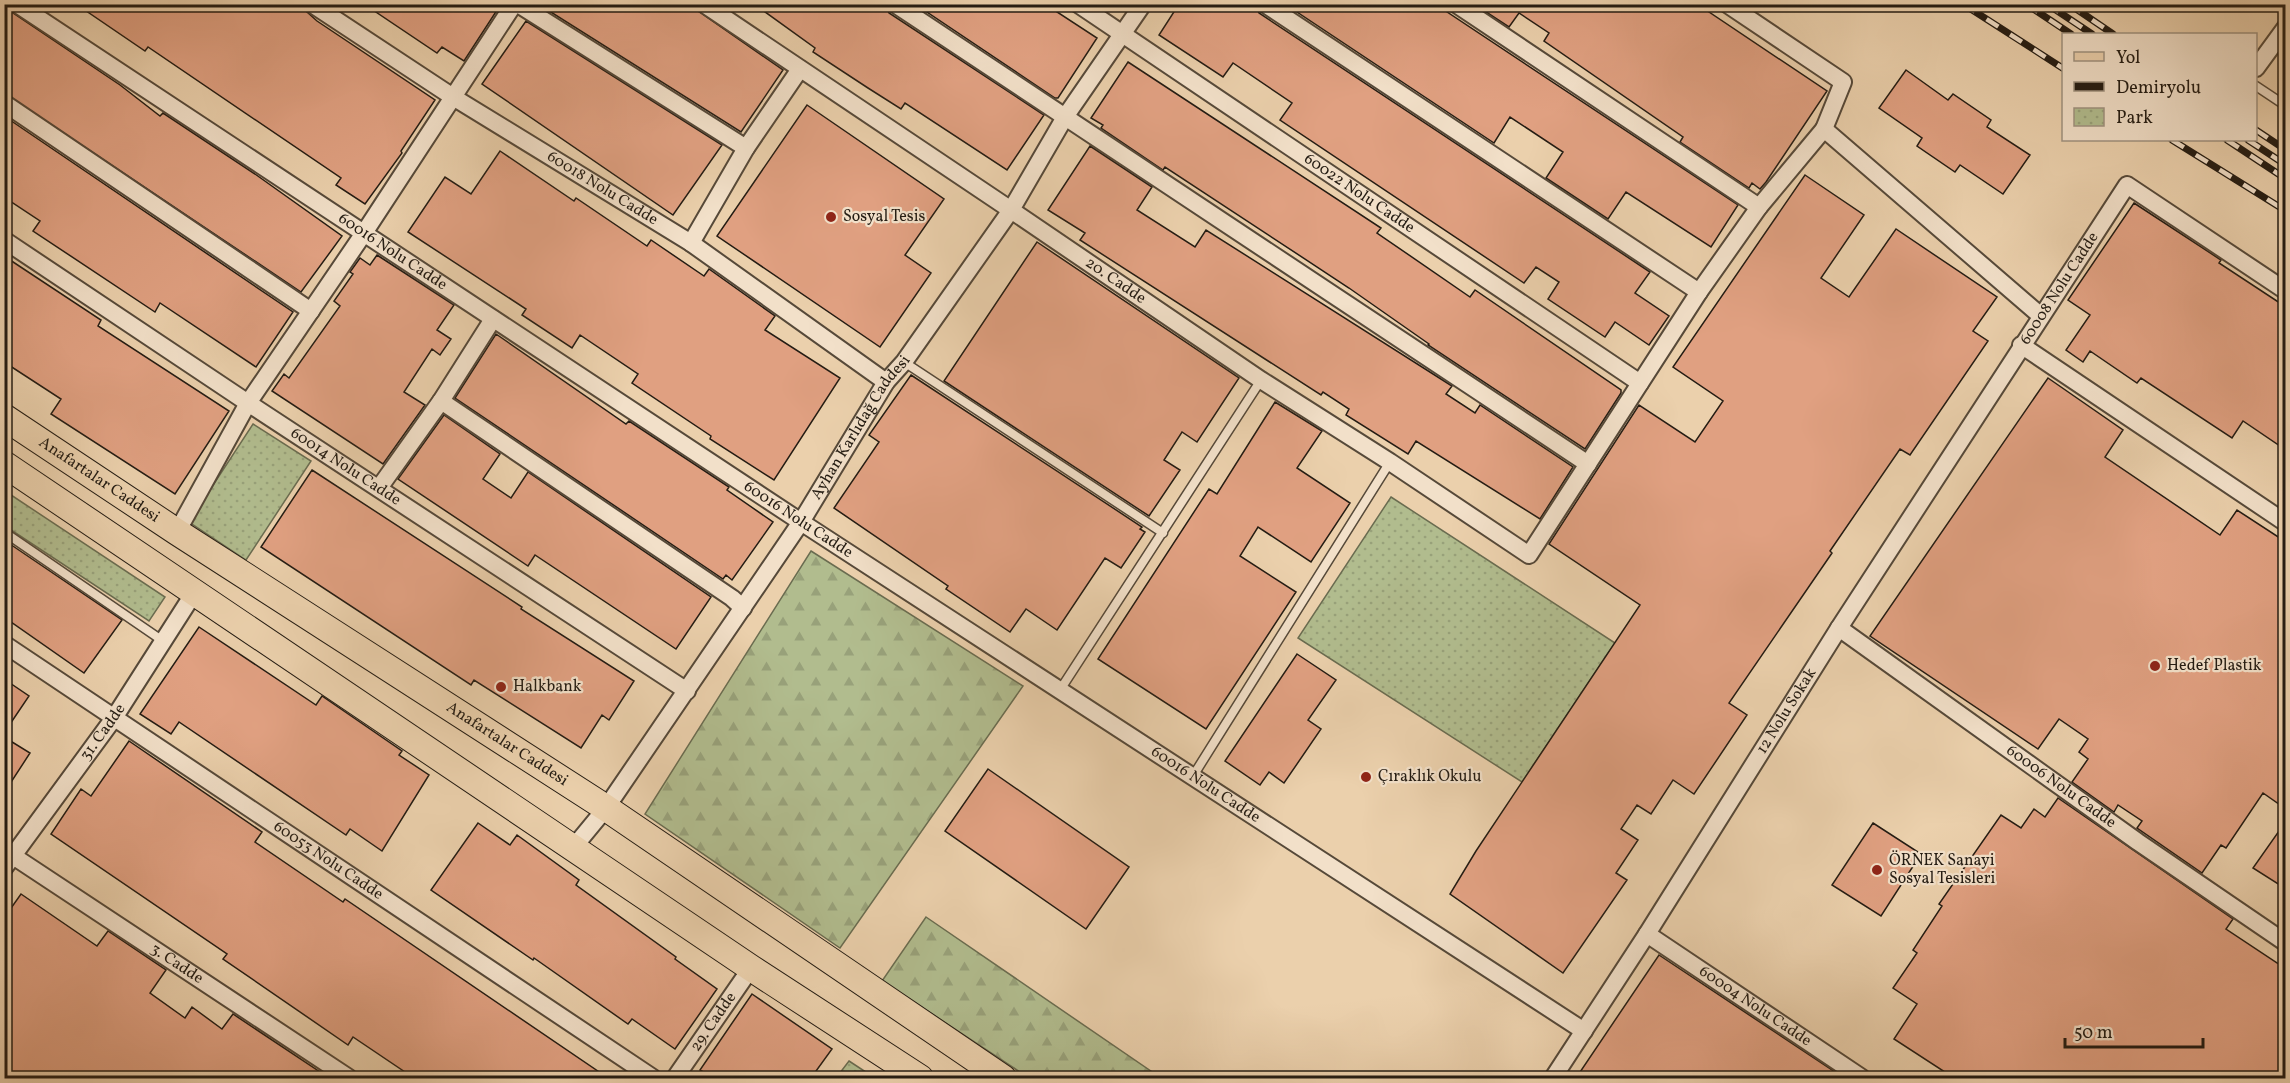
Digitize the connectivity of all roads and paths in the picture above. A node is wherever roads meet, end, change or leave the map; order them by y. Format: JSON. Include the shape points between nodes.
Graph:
{"nodes":[{"id":1,"x":17,"y":4,"type":"edge"},
{"id":2,"x":312,"y":4,"type":"edge"},
{"id":3,"x":516,"y":4,"type":"edge"},
{"id":4,"x":704,"y":4,"type":"edge"},
{"id":5,"x":896,"y":4,"type":"edge"},
{"id":6,"x":1078,"y":4,"type":"edge"},
{"id":7,"x":1143,"y":4,"type":"edge"},
{"id":8,"x":1265,"y":4,"type":"edge"},
{"id":9,"x":1456,"y":4,"type":"edge"},
{"id":10,"x":1728,"y":4,"type":"edge"},
{"id":11,"x":2286,"y":27,"type":"edge"},
{"id":12,"x":1124,"y":34,"type":"junction"},
{"id":13,"x":2257,"y":67,"type":"edge"},
{"id":14,"x":800,"y":69,"type":"junction"},
{"id":15,"x":2257,"y":87,"type":"edge"},
{"id":16,"x":453,"y":98,"type":"junction"},
{"id":17,"x":4,"y":103,"type":"edge"},
{"id":18,"x":2286,"y":106,"type":"edge"},
{"id":19,"x":1065,"y":117,"type":"junction"},
{"id":20,"x":1824,"y":129,"type":"junction"},
{"id":21,"x":747,"y":148,"type":"junction"},
{"id":22,"x":1759,"y":207,"type":"junction"},
{"id":23,"x":1011,"y":210,"type":"junction"},
{"id":24,"x":364,"y":233,"type":"junction"},
{"id":25,"x":4,"y":240,"type":"edge"},
{"id":26,"x":691,"y":243,"type":"junction"},
{"id":27,"x":2286,"y":291,"type":"edge"},
{"id":28,"x":1699,"y":292,"type":"junction"},
{"id":29,"x":311,"y":311,"type":"junction"},
{"id":30,"x":2041,"y":316,"type":"junction"},
{"id":31,"x":494,"y":319,"type":"junction"},
{"id":32,"x":2021,"y":345,"type":"junction"},
{"id":33,"x":904,"y":362,"type":"junction"},
{"id":34,"x":1260,"y":380,"type":"junction"},
{"id":35,"x":886,"y":382,"type":"junction"},
{"id":36,"x":1640,"y":383,"type":"junction"},
{"id":37,"x":441,"y":401,"type":"junction"},
{"id":38,"x":248,"y":403,"type":"junction"},
{"id":39,"x":4,"y":417,"type":"edge"},
{"id":40,"x":1390,"y":462,"type":"junction"},
{"id":41,"x":4,"y":464,"type":"edge"},
{"id":42,"x":1588,"y":464,"type":"junction"},
{"id":43,"x":379,"y":489,"type":"junction"},
{"id":44,"x":801,"y":522,"type":"junction"},
{"id":45,"x":2286,"y":523,"type":"edge"},
{"id":46,"x":4,"y":532,"type":"edge"},
{"id":47,"x":177,"y":532,"type":"junction"},
{"id":48,"x":1163,"y":533,"type":"junction"},
{"id":49,"x":194,"y":593,"type":"junction"},
{"id":50,"x":743,"y":608,"type":"junction"},
{"id":51,"x":1839,"y":628,"type":"junction"},
{"id":52,"x":163,"y":641,"type":"junction"},
{"id":53,"x":4,"y":644,"type":"edge"},
{"id":54,"x":1060,"y":690,"type":"junction"},
{"id":55,"x":687,"y":691,"type":"junction"},
{"id":56,"x":114,"y":718,"type":"junction"},
{"id":57,"x":1192,"y":776,"type":"junction"},
{"id":58,"x":606,"y":808,"type":"junction"},
{"id":59,"x":573,"y":848,"type":"junction"},
{"id":60,"x":7,"y":858,"type":"edge"},
{"id":61,"x":1647,"y":934,"type":"junction"},
{"id":62,"x":2286,"y":943,"type":"edge"},
{"id":63,"x":751,"y":968,"type":"junction"},
{"id":64,"x":1584,"y":1031,"type":"junction"},
{"id":65,"x":349,"y":1078,"type":"edge"},
{"id":66,"x":653,"y":1078,"type":"edge"},
{"id":67,"x":675,"y":1078,"type":"edge"},
{"id":68,"x":920,"y":1078,"type":"edge"},
{"id":69,"x":1003,"y":1078,"type":"edge"},
{"id":70,"x":1552,"y":1078,"type":"edge"},
{"id":71,"x":1862,"y":1078,"type":"edge"}],
"edges":[{"from":1,"to":24,"type":"street","name":"60016 Nolu Cadde"},
{"from":2,"to":16,"type":"street","name":"60018 Nolu Cadde"},
{"from":3,"to":16,"type":"street"},
{"from":3,"to":21,"type":"street"},
{"from":4,"to":14,"type":"street","name":"20. Cadde"},
{"from":5,"to":19,"type":"street"},
{"from":6,"to":12,"type":"street","name":"60022 Nolu Cadde"},
{"from":7,"to":12,"type":"street","name":"Ayhan Karlıdağ Caddesi"},
{"from":8,"to":28,"type":"street"},
{"from":9,"to":22,"type":"street"},
{"from":10,"to":20,"type":"street","via":[[1843,82]]},
{"from":11,"to":13,"type":"street"},
{"from":12,"to":19,"type":"street","name":"Ayhan Karlıdağ Caddesi"},
{"from":12,"to":36,"type":"street","name":"60022 Nolu Cadde"},
{"from":14,"to":21,"type":"street"},
{"from":14,"to":23,"type":"street","name":"20. Cadde"},
{"from":15,"to":18,"type":"lane"},
{"from":16,"to":24,"type":"street"},
{"from":16,"to":26,"type":"street","name":"60018 Nolu Cadde"},
{"from":17,"to":29,"type":"street"},
{"from":19,"to":23,"type":"street","name":"Ayhan Karlıdağ Caddesi"},
{"from":19,"to":42,"type":"street"},
{"from":20,"to":22,"type":"street"},
{"from":20,"to":30,"type":"street"},
{"from":21,"to":26,"type":"street"},
{"from":22,"to":28,"type":"street"},
{"from":23,"to":33,"type":"street","name":"Ayhan Karlıdağ Caddesi"},
{"from":23,"to":34,"type":"street","name":"20. Cadde"},
{"from":24,"to":29,"type":"street"},
{"from":24,"to":31,"type":"street","name":"60016 Nolu Cadde"},
{"from":25,"to":38,"type":"street","name":"60014 Nolu Cadde"},
{"from":26,"to":35,"type":"street","name":"60018 Nolu Cadde"},
{"from":27,"to":30,"type":"street","name":"60008 Nolu Cadde","via":[[2127,185]]},
{"from":28,"to":36,"type":"street"},
{"from":29,"to":38,"type":"street"},
{"from":30,"to":32,"type":"street","name":"60008 Nolu Cadde"},
{"from":31,"to":37,"type":"street"},
{"from":31,"to":44,"type":"street","name":"60016 Nolu Cadde"},
{"from":32,"to":45,"type":"street","name":"60008 Nolu Cadde"},
{"from":32,"to":51,"type":"street","name":"12 Nolu Sokak"},
{"from":33,"to":35,"type":"street","name":"Ayhan Karlıdağ Caddesi"},
{"from":33,"to":48,"type":"lane"},
{"from":34,"to":40,"type":"street","name":"20. Cadde"},
{"from":34,"to":48,"type":"lane"},
{"from":35,"to":44,"type":"street","name":"Ayhan Karlıdağ Caddesi"},
{"from":36,"to":42,"type":"street"},
{"from":37,"to":43,"type":"street"},
{"from":37,"to":50,"type":"street"},
{"from":38,"to":43,"type":"street","name":"60014 Nolu Cadde"},
{"from":38,"to":47,"type":"street"},
{"from":39,"to":47,"type":"main road","name":"Anafartalar Caddesi"},
{"from":40,"to":42,"type":"street","name":"20. Cadde","via":[[1529,555]]},
{"from":40,"to":57,"type":"lane"},
{"from":41,"to":49,"type":"main road"},
{"from":43,"to":55,"type":"street","name":"60014 Nolu Cadde"},
{"from":44,"to":50,"type":"street","name":"Ayhan Karlıdağ Caddesi"},
{"from":44,"to":54,"type":"street","name":"60016 Nolu Cadde"},
{"from":46,"to":52,"type":"lane"},
{"from":47,"to":58,"type":"main road","name":"Anafartalar Caddesi"},
{"from":48,"to":54,"type":"lane"},
{"from":49,"to":52,"type":"street","name":"31. Cadde"},
{"from":49,"to":59,"type":"main road"},
{"from":50,"to":55,"type":"street","name":"Ayhan Karlıdağ Caddesi"},
{"from":51,"to":61,"type":"street","name":"12 Nolu Sokak"},
{"from":51,"to":62,"type":"street","name":"60006 Nolu Cadde"},
{"from":52,"to":56,"type":"street","name":"31. Cadde"},
{"from":53,"to":56,"type":"street","name":"60053 Nolu Cadde"},
{"from":54,"to":57,"type":"street","name":"60016 Nolu Cadde"},
{"from":55,"to":58,"type":"street","name":"Ayhan Karlıdağ Caddesi"},
{"from":56,"to":60,"type":"street","name":"31. Cadde"},
{"from":56,"to":66,"type":"street","name":"60053 Nolu Cadde"},
{"from":57,"to":64,"type":"street","name":"60016 Nolu Cadde"},
{"from":58,"to":59,"type":"street","name":"Ayhan Karlıdağ Caddesi"},
{"from":58,"to":69,"type":"main road","name":"Anafartalar Caddesi"},
{"from":59,"to":63,"type":"main road"},
{"from":60,"to":65,"type":"street","name":"3. Cadde"},
{"from":61,"to":64,"type":"street","name":"12 Nolu Sokak"},
{"from":61,"to":71,"type":"street","name":"60004 Nolu Cadde"},
{"from":63,"to":67,"type":"street","name":"29. Cadde"},
{"from":63,"to":68,"type":"main road"},
{"from":64,"to":70,"type":"street","name":"12 Nolu Sokak"}]}
